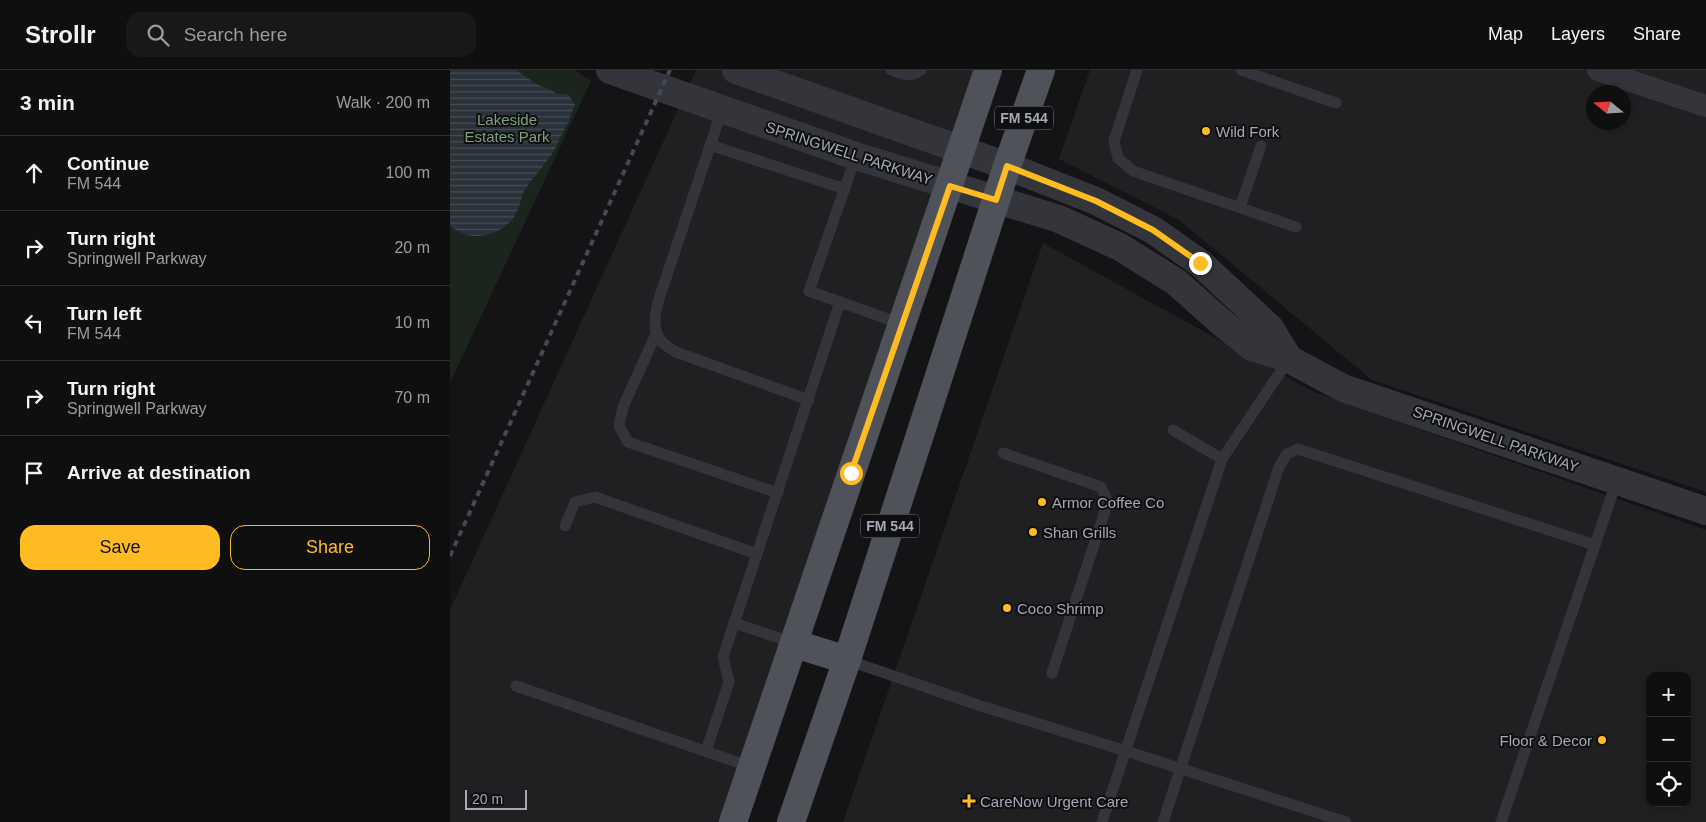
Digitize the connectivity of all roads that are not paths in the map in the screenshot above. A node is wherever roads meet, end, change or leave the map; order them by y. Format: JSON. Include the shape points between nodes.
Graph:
{"nodes":[{"id":1,"x":610,"y":70,"type":"edge"},
{"id":2,"x":891,"y":70,"type":"edge"},
{"id":3,"x":922,"y":70,"type":"edge"},
{"id":4,"x":988,"y":70,"type":"edge"},
{"id":5,"x":1041,"y":70,"type":"edge"},
{"id":6,"x":1137,"y":70,"type":"edge"},
{"id":7,"x":1241,"y":70,"type":"edge"},
{"id":8,"x":1598,"y":70,"type":"edge"},
{"id":9,"x":745,"y":72,"type":"edge"},
{"id":10,"x":1336,"y":103,"type":"dead end"},
{"id":11,"x":1706,"y":106,"type":"edge"},
{"id":12,"x":722,"y":110,"type":"junction"},
{"id":13,"x":710,"y":145,"type":"junction"},
{"id":14,"x":1261,"y":146,"type":"dead end"},
{"id":15,"x":961,"y":150,"type":"junction"},
{"id":16,"x":856,"y":156,"type":"junction"},
{"id":17,"x":1007,"y":166,"type":"junction"},
{"id":18,"x":950,"y":186,"type":"junction"},
{"id":19,"x":845,"y":189,"type":"junction"},
{"id":20,"x":996,"y":200,"type":"junction"},
{"id":21,"x":1240,"y":207,"type":"junction"},
{"id":22,"x":1296,"y":227,"type":"dead end"},
{"id":23,"x":840,"y":302,"type":"junction"},
{"id":24,"x":902,"y":324,"type":"junction"},
{"id":25,"x":656,"y":334,"type":"junction"},
{"id":26,"x":1289,"y":359,"type":"junction"},
{"id":27,"x":809,"y":400,"type":"junction"},
{"id":28,"x":1174,"y":430,"type":"dead end"},
{"id":29,"x":1003,"y":453,"type":"dead end"},
{"id":30,"x":1222,"y":459,"type":"junction"},
{"id":31,"x":1618,"y":480,"type":"junction"},
{"id":32,"x":778,"y":493,"type":"junction"},
{"id":33,"x":1706,"y":511,"type":"edge"},
{"id":34,"x":566,"y":526,"type":"dead end"},
{"id":35,"x":1595,"y":545,"type":"junction"},
{"id":36,"x":757,"y":554,"type":"junction"},
{"id":37,"x":734,"y":623,"type":"junction"},
{"id":38,"x":795,"y":644,"type":"junction"},
{"id":39,"x":847,"y":660,"type":"junction"},
{"id":40,"x":1052,"y":674,"type":"dead end"},
{"id":41,"x":516,"y":686,"type":"dead end"},
{"id":42,"x":1126,"y":751,"type":"junction"},
{"id":43,"x":706,"y":752,"type":"junction"},
{"id":44,"x":751,"y":767,"type":"junction"},
{"id":45,"x":1182,"y":769,"type":"junction"},
{"id":46,"x":733,"y":822,"type":"edge"},
{"id":47,"x":791,"y":822,"type":"edge"},
{"id":48,"x":1102,"y":822,"type":"edge"},
{"id":49,"x":1164,"y":822,"type":"edge"},
{"id":50,"x":1346,"y":822,"type":"edge"},
{"id":51,"x":1501,"y":822,"type":"edge"}],
"edges":[{"from":1,"to":12,"type":"street","name":"SPRINGWELL PARKWAY"},
{"from":2,"to":3,"type":"lane","via":[[914,75]]},
{"from":4,"to":15,"type":"main road","name":"FM 544","number":"FM 544"},
{"from":5,"to":17,"type":"main road","name":"FM 544","number":"FM 544"},
{"from":6,"to":21,"type":"lane","via":[[1114,141],[1118,158],[1132,171]]},
{"from":7,"to":10,"type":"lane"},
{"from":8,"to":11,"type":"street"},
{"from":9,"to":12,"type":"street"},
{"from":9,"to":15,"type":"street"},
{"from":12,"to":13,"type":"lane"},
{"from":12,"to":16,"type":"street","name":"SPRINGWELL PARKWAY"},
{"from":13,"to":19,"type":"lane"},
{"from":13,"to":25,"type":"lane","via":[[658,302],[654,324]]},
{"from":14,"to":21,"type":"lane"},
{"from":15,"to":17,"type":"street"},
{"from":15,"to":18,"type":"main road","name":"FM 544","number":"FM 544"},
{"from":16,"to":18,"type":"street","name":"SPRINGWELL PARKWAY"},
{"from":16,"to":19,"type":"lane"},
{"from":17,"to":20,"type":"main road","name":"FM 544","number":"FM 544"},
{"from":17,"to":26,"type":"street","via":[[1096,201],[1160,236],[1200,263],[1270,328]]},
{"from":18,"to":20,"type":"street","name":"SPRINGWELL PARKWAY"},
{"from":18,"to":24,"type":"main road","name":"FM 544","number":"FM 544"},
{"from":19,"to":23,"type":"lane","via":[[809,291]]},
{"from":20,"to":26,"type":"street","name":"SPRINGWELL PARKWAY","via":[[1060,220],[1120,247],[1176,282],[1252,347]]},
{"from":20,"to":39,"type":"main road","name":"FM 544","number":"FM 544"},
{"from":21,"to":22,"type":"lane"},
{"from":23,"to":24,"type":"lane"},
{"from":23,"to":27,"type":"lane"},
{"from":24,"to":38,"type":"main road","name":"FM 544","number":"FM 544"},
{"from":25,"to":27,"type":"lane","via":[[676,352]]},
{"from":25,"to":32,"type":"lane","via":[[623,407],[619,426],[628,442]]},
{"from":26,"to":30,"type":"lane"},
{"from":26,"to":31,"type":"street","name":"SPRINGWELL PARKWAY","via":[[1343,388]]},
{"from":27,"to":32,"type":"lane"},
{"from":28,"to":30,"type":"lane"},
{"from":29,"to":40,"type":"lane","via":[[1101,487],[1108,502]]},
{"from":30,"to":42,"type":"lane"},
{"from":31,"to":33,"type":"street","name":"SPRINGWELL PARKWAY"},
{"from":31,"to":35,"type":"lane"},
{"from":32,"to":36,"type":"lane"},
{"from":34,"to":36,"type":"lane","via":[[575,502],[595,497]]},
{"from":35,"to":45,"type":"lane","via":[[1298,449],[1287,454],[1278,466]]},
{"from":35,"to":51,"type":"lane"},
{"from":36,"to":37,"type":"lane"},
{"from":37,"to":38,"type":"lane"},
{"from":37,"to":43,"type":"lane","via":[[724,657],[729,682]]},
{"from":38,"to":39,"type":"main road"},
{"from":38,"to":44,"type":"main road","name":"FM 544","number":"FM 544"},
{"from":39,"to":42,"type":"lane"},
{"from":39,"to":47,"type":"main road","name":"FM 544","number":"FM 544"},
{"from":41,"to":43,"type":"lane"},
{"from":42,"to":45,"type":"lane"},
{"from":42,"to":48,"type":"lane"},
{"from":43,"to":44,"type":"lane"},
{"from":44,"to":46,"type":"main road","name":"FM 544","number":"FM 544"},
{"from":45,"to":49,"type":"lane"},
{"from":45,"to":50,"type":"lane"}]}
